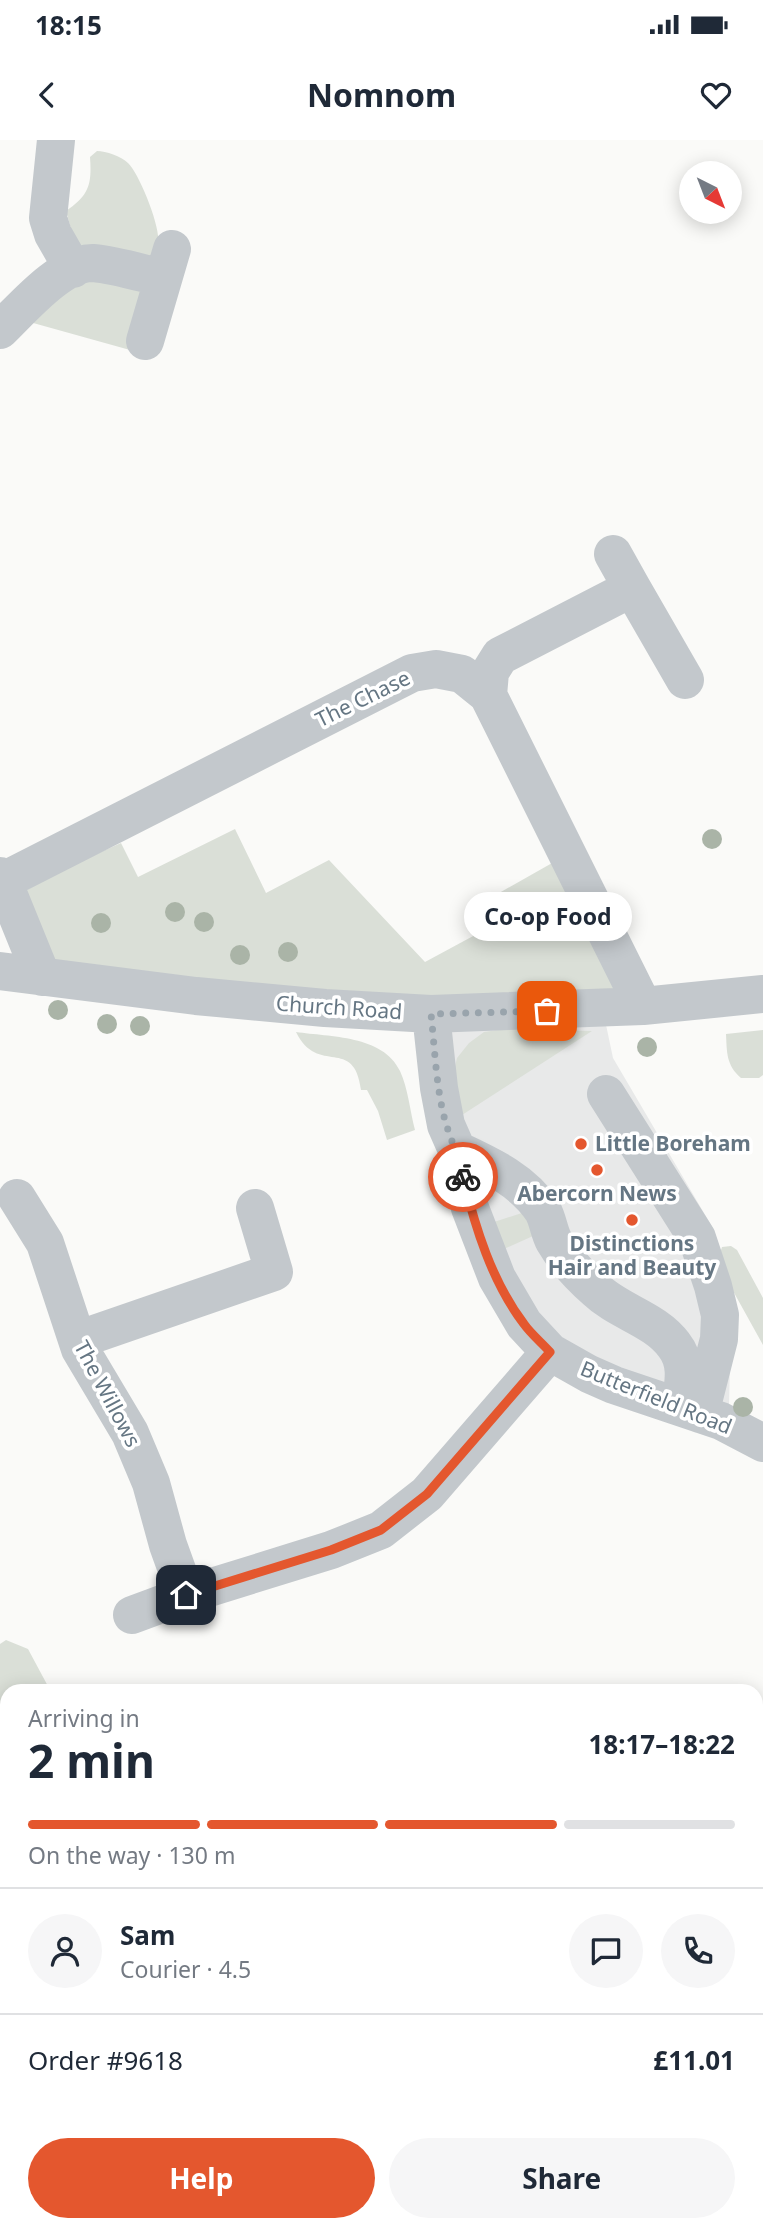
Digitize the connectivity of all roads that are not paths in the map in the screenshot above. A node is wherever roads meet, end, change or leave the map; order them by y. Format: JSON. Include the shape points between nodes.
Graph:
{"nodes":[{"id":1,"x":56,"y":140,"type":"edge"},
{"id":2,"x":73,"y":269,"type":"junction"},
{"id":3,"x":0,"y":330,"type":"edge"},
{"id":4,"x":145,"y":341,"type":"dead end"},
{"id":5,"x":613,"y":554,"type":"dead end"},
{"id":6,"x":632,"y":588,"type":"junction"},
{"id":7,"x":685,"y":680,"type":"dead end"},
{"id":8,"x":488,"y":695,"type":"junction"},
{"id":9,"x":1,"y":878,"type":"edge"},
{"id":10,"x":0,"y":971,"type":"edge"},
{"id":11,"x":42,"y":976,"type":"junction"},
{"id":12,"x":763,"y":994,"type":"edge"},
{"id":13,"x":643,"y":1006,"type":"junction"},
{"id":14,"x":431,"y":1014,"type":"junction"},
{"id":15,"x":606,"y":1094,"type":"dead end"},
{"id":16,"x":457,"y":1150,"type":"junction"},
{"id":17,"x":18,"y":1198,"type":"dead end"},
{"id":18,"x":255,"y":1208,"type":"dead end"},
{"id":19,"x":77,"y":1340,"type":"junction"},
{"id":20,"x":550,"y":1352,"type":"junction"},
{"id":21,"x":690,"y":1410,"type":"junction"},
{"id":22,"x":763,"y":1443,"type":"edge"},
{"id":23,"x":186,"y":1595,"type":"junction"},
{"id":24,"x":132,"y":1615,"type":"dead end"}],
"edges":[{"from":1,"to":2,"type":"street","via":[[48,218]]},
{"from":2,"to":3,"type":"street","via":[[37,294]]},
{"from":2,"to":4,"type":"street","via":[[90,263],[168,264]]},
{"from":5,"to":6,"type":"street"},
{"from":6,"to":7,"type":"street"},
{"from":6,"to":8,"type":"street","via":[[500,656],[491,672]]},
{"from":8,"to":9,"type":"street","name":"The Chase","via":[[462,674],[436,669],[412,673]]},
{"from":8,"to":13,"type":"street","name":"The Chase"},
{"from":9,"to":11,"type":"street","name":"The Chase"},
{"from":10,"to":11,"type":"street","name":"Church Road"},
{"from":11,"to":14,"type":"street","name":"Church Road","via":[[287,1005]]},
{"from":12,"to":13,"type":"street","name":"Church Road"},
{"from":13,"to":14,"type":"street","name":"Church Road"},
{"from":14,"to":16,"type":"street","name":"Butterfield Road","via":[[446,1125]]},
{"from":15,"to":21,"type":"street","via":[[697,1238],[713,1286],[720,1315],[719,1339]]},
{"from":16,"to":20,"type":"street","name":"Butterfield Road","via":[[470,1208],[497,1278],[524,1324]]},
{"from":16,"to":21,"type":"street","via":[[500,1170],[524,1189],[543,1212],[554,1241],[572,1267],[598,1292],[659,1329],[676,1346],[684,1363]]},
{"from":17,"to":19,"type":"street","name":"The Willows","via":[[45,1243]]},
{"from":18,"to":19,"type":"street","via":[[274,1272]]},
{"from":19,"to":23,"type":"street","name":"The Willows","via":[[130,1433],[151,1483]]},
{"from":20,"to":21,"type":"street","name":"Butterfield Road","via":[[614,1385]]},
{"from":20,"to":23,"type":"street","via":[[427,1494],[381,1530]]},
{"from":21,"to":22,"type":"street","name":"Butterfield Road"},
{"from":23,"to":24,"type":"street"}]}
